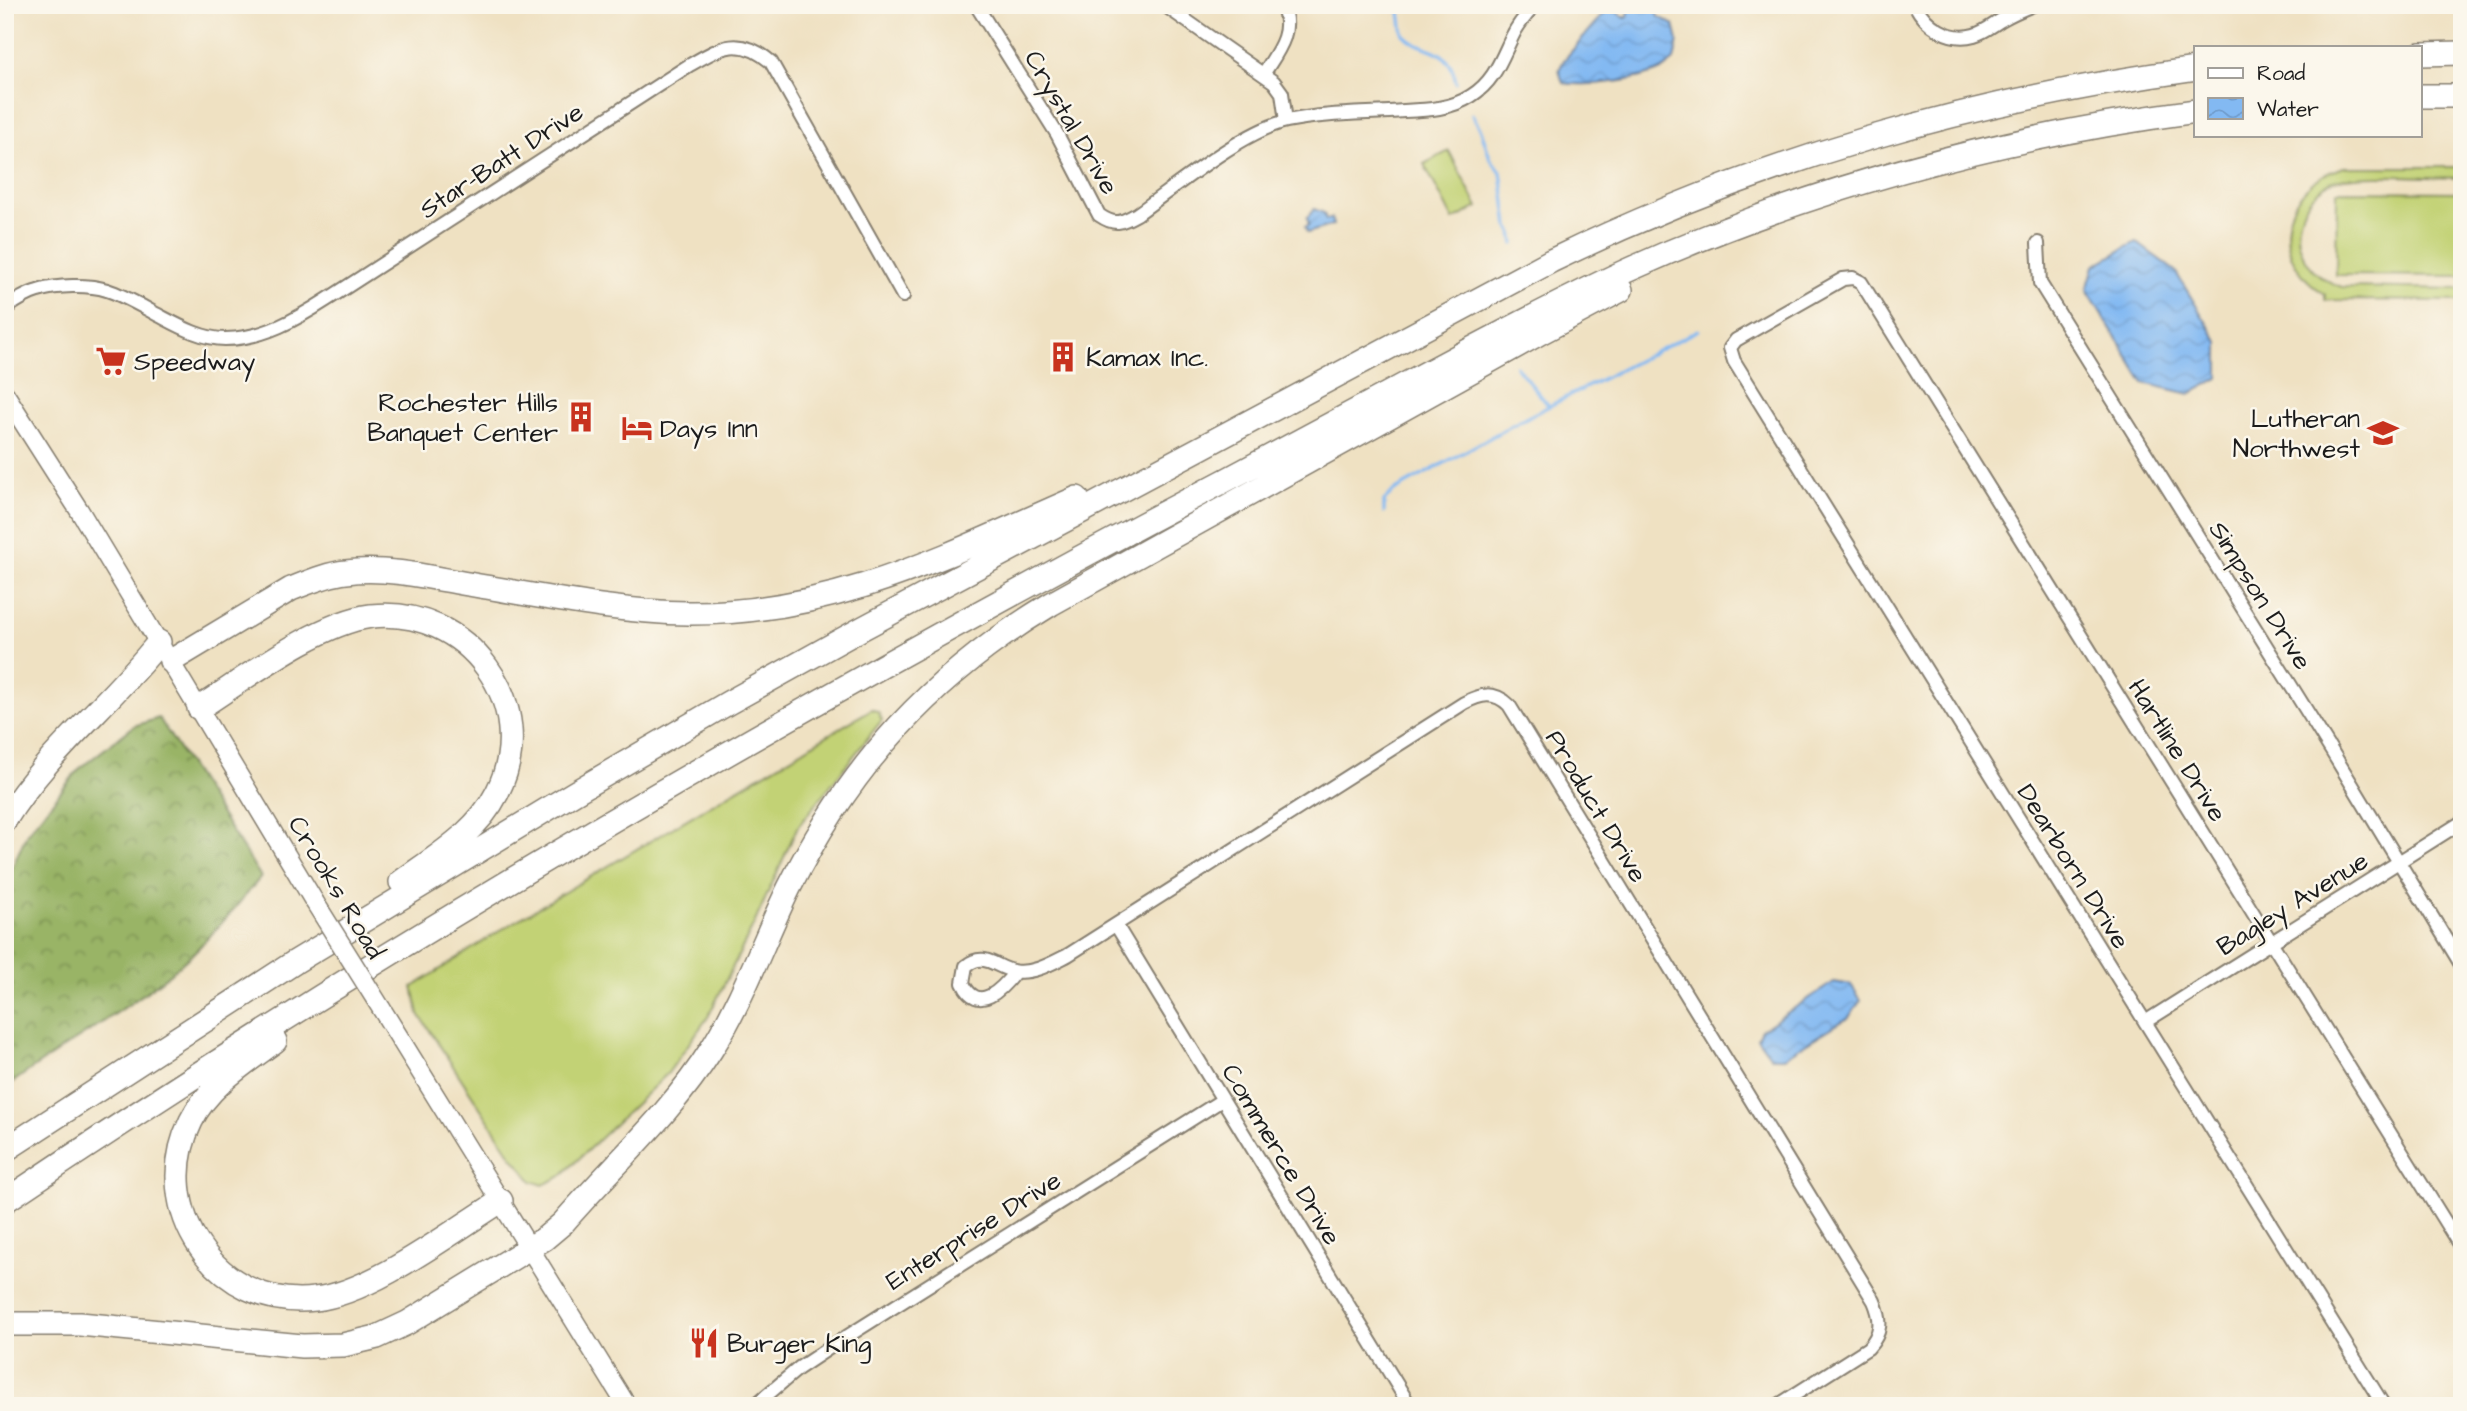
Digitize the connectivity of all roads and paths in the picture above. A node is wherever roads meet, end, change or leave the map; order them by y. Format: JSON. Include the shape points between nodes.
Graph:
{"nodes":[{"id":1,"x":976,"y":5,"type":"edge"},
{"id":2,"x":1164,"y":5,"type":"edge"},
{"id":3,"x":1282,"y":5,"type":"edge"},
{"id":4,"x":1535,"y":5,"type":"edge"},
{"id":5,"x":1915,"y":5,"type":"edge"},
{"id":6,"x":2034,"y":5,"type":"edge"},
{"id":7,"x":2462,"y":53,"type":"edge"},
{"id":8,"x":2422,"y":54,"type":"edge"},
{"id":9,"x":2194,"y":69,"type":"edge"},
{"id":10,"x":1264,"y":73,"type":"junction"},
{"id":11,"x":2422,"y":96,"type":"edge"},
{"id":12,"x":2462,"y":96,"type":"edge"},
{"id":13,"x":2194,"y":111,"type":"edge"},
{"id":14,"x":1286,"y":121,"type":"junction"},
{"id":15,"x":1761,"y":217,"type":"junction"},
{"id":16,"x":2038,"y":243,"type":"dead end"},
{"id":17,"x":903,"y":296,"type":"dead end"},
{"id":18,"x":5,"y":309,"type":"edge"},
{"id":19,"x":1730,"y":348,"type":"joint"},
{"id":20,"x":5,"y":394,"type":"edge"},
{"id":21,"x":1230,"y":431,"type":"junction"},
{"id":22,"x":165,"y":652,"type":"junction"},
{"id":23,"x":199,"y":708,"type":"junction"},
{"id":24,"x":5,"y":820,"type":"edge"},
{"id":25,"x":2462,"y":822,"type":"edge"},
{"id":26,"x":2398,"y":863,"type":"junction"},
{"id":27,"x":1116,"y":925,"type":"junction"},
{"id":28,"x":2272,"y":943,"type":"junction"},
{"id":29,"x":385,"y":956,"type":"junction"},
{"id":30,"x":295,"y":962,"type":"junction"},
{"id":31,"x":2462,"y":966,"type":"edge"},
{"id":32,"x":1015,"y":972,"type":"dead end"},
{"id":33,"x":2145,"y":1022,"type":"junction"},
{"id":34,"x":1222,"y":1100,"type":"junction"},
{"id":35,"x":5,"y":1150,"type":"edge"},
{"id":36,"x":5,"y":1201,"type":"edge"},
{"id":37,"x":502,"y":1201,"type":"junction"},
{"id":38,"x":530,"y":1247,"type":"junction"},
{"id":39,"x":2462,"y":1249,"type":"edge"},
{"id":40,"x":5,"y":1324,"type":"edge"},
{"id":41,"x":627,"y":1406,"type":"edge"},
{"id":42,"x":754,"y":1406,"type":"edge"},
{"id":43,"x":1409,"y":1406,"type":"edge"},
{"id":44,"x":1777,"y":1406,"type":"edge"},
{"id":45,"x":2384,"y":1406,"type":"edge"}],
"edges":[{"from":1,"to":14,"type":"street","name":"Crystal Drive","via":[[1057,134],[1095,209],[1109,222],[1123,222],[1244,140]]},
{"from":2,"to":10,"type":"street"},
{"from":3,"to":10,"type":"street","via":[[1286,33]]},
{"from":4,"to":14,"type":"street","via":[[1513,34],[1490,80],[1457,104]]},
{"from":5,"to":6,"type":"street","via":[[1933,27],[1966,36]]},
{"from":7,"to":8,"type":"highway"},
{"from":9,"to":21,"type":"highway","via":[[1979,107],[1863,138],[1741,179],[1570,251]]},
{"from":10,"to":14,"type":"street","via":[[1282,93]]},
{"from":11,"to":12,"type":"highway"},
{"from":13,"to":15,"type":"highway","via":[[1958,155]]},
{"from":15,"to":29,"type":"highway","via":[[1626,272],[1515,326],[1018,591],[705,766]]},
{"from":15,"to":38,"type":"highway","via":[[1539,333],[1106,573],[1017,624],[950,675],[888,737],[837,803],[788,891],[724,1028],[696,1073],[563,1223]]},
{"from":16,"to":26,"type":"street","name":"Simpson Drive","via":[[2040,283]]},
{"from":17,"to":18,"type":"street","name":"Star-Batt Drive","via":[[771,62],[743,46],[726,47],[688,66],[300,317],[246,338],[222,339],[189,331],[105,289],[36,291]]},
{"from":19,"to":28,"type":"street","name":"Hartline Drive","via":[[1736,340],[1843,279],[1861,282]]},
{"from":19,"to":33,"type":"street","name":"Dearborn Drive","via":[[1741,373]]},
{"from":20,"to":22,"type":"main road","name":"Crooks Road"},
{"from":21,"to":22,"type":"highway","via":[[918,568],[813,600],[743,611],[661,611],[377,570],[346,572],[291,589]]},
{"from":21,"to":30,"type":"highway","via":[[729,703]]},
{"from":22,"to":23,"type":"main road","name":"Crooks Road"},
{"from":22,"to":24,"type":"highway","via":[[126,683],[42,769]]},
{"from":23,"to":30,"type":"highway","via":[[323,632],[371,616],[418,619],[446,630],[475,652],[498,685],[508,714],[509,752],[503,780],[489,806],[452,844]]},
{"from":23,"to":37,"type":"main road","name":"Crooks Road","bridge":true},
{"from":25,"to":26,"type":"street","name":"Bagley Avenue"},
{"from":26,"to":28,"type":"street","name":"Bagley Avenue"},
{"from":26,"to":31,"type":"street","name":"Simpson Drive"},
{"from":27,"to":32,"type":"street","name":"Product Drive","via":[[1041,969]]},
{"from":27,"to":34,"type":"street","name":"Commerce Drive"},
{"from":27,"to":44,"type":"street","name":"Product Drive","via":[[1464,703],[1485,694],[1502,698],[1880,1315],[1881,1328],[1868,1348]]},
{"from":28,"to":33,"type":"street","name":"Bagley Avenue"},
{"from":28,"to":39,"type":"street","name":"Hartline Drive"},
{"from":29,"to":36,"type":"highway"},
{"from":29,"to":37,"type":"highway","via":[[225,1079],[202,1104],[179,1157],[180,1202],[189,1230],[207,1257],[244,1286],[272,1297],[316,1299],[347,1292],[378,1277]]},
{"from":30,"to":35,"type":"highway"},
{"from":33,"to":45,"type":"street","name":"Dearborn Drive"},
{"from":34,"to":42,"type":"street","name":"Enterprise Drive","via":[[824,1351]]},
{"from":34,"to":43,"type":"street","name":"Commerce Drive"},
{"from":37,"to":38,"type":"main road","name":"Crooks Road"},
{"from":38,"to":40,"type":"highway","via":[[407,1323],[343,1345],[302,1346],[80,1324]]},
{"from":38,"to":41,"type":"main road","name":"Crooks Road"}]}
